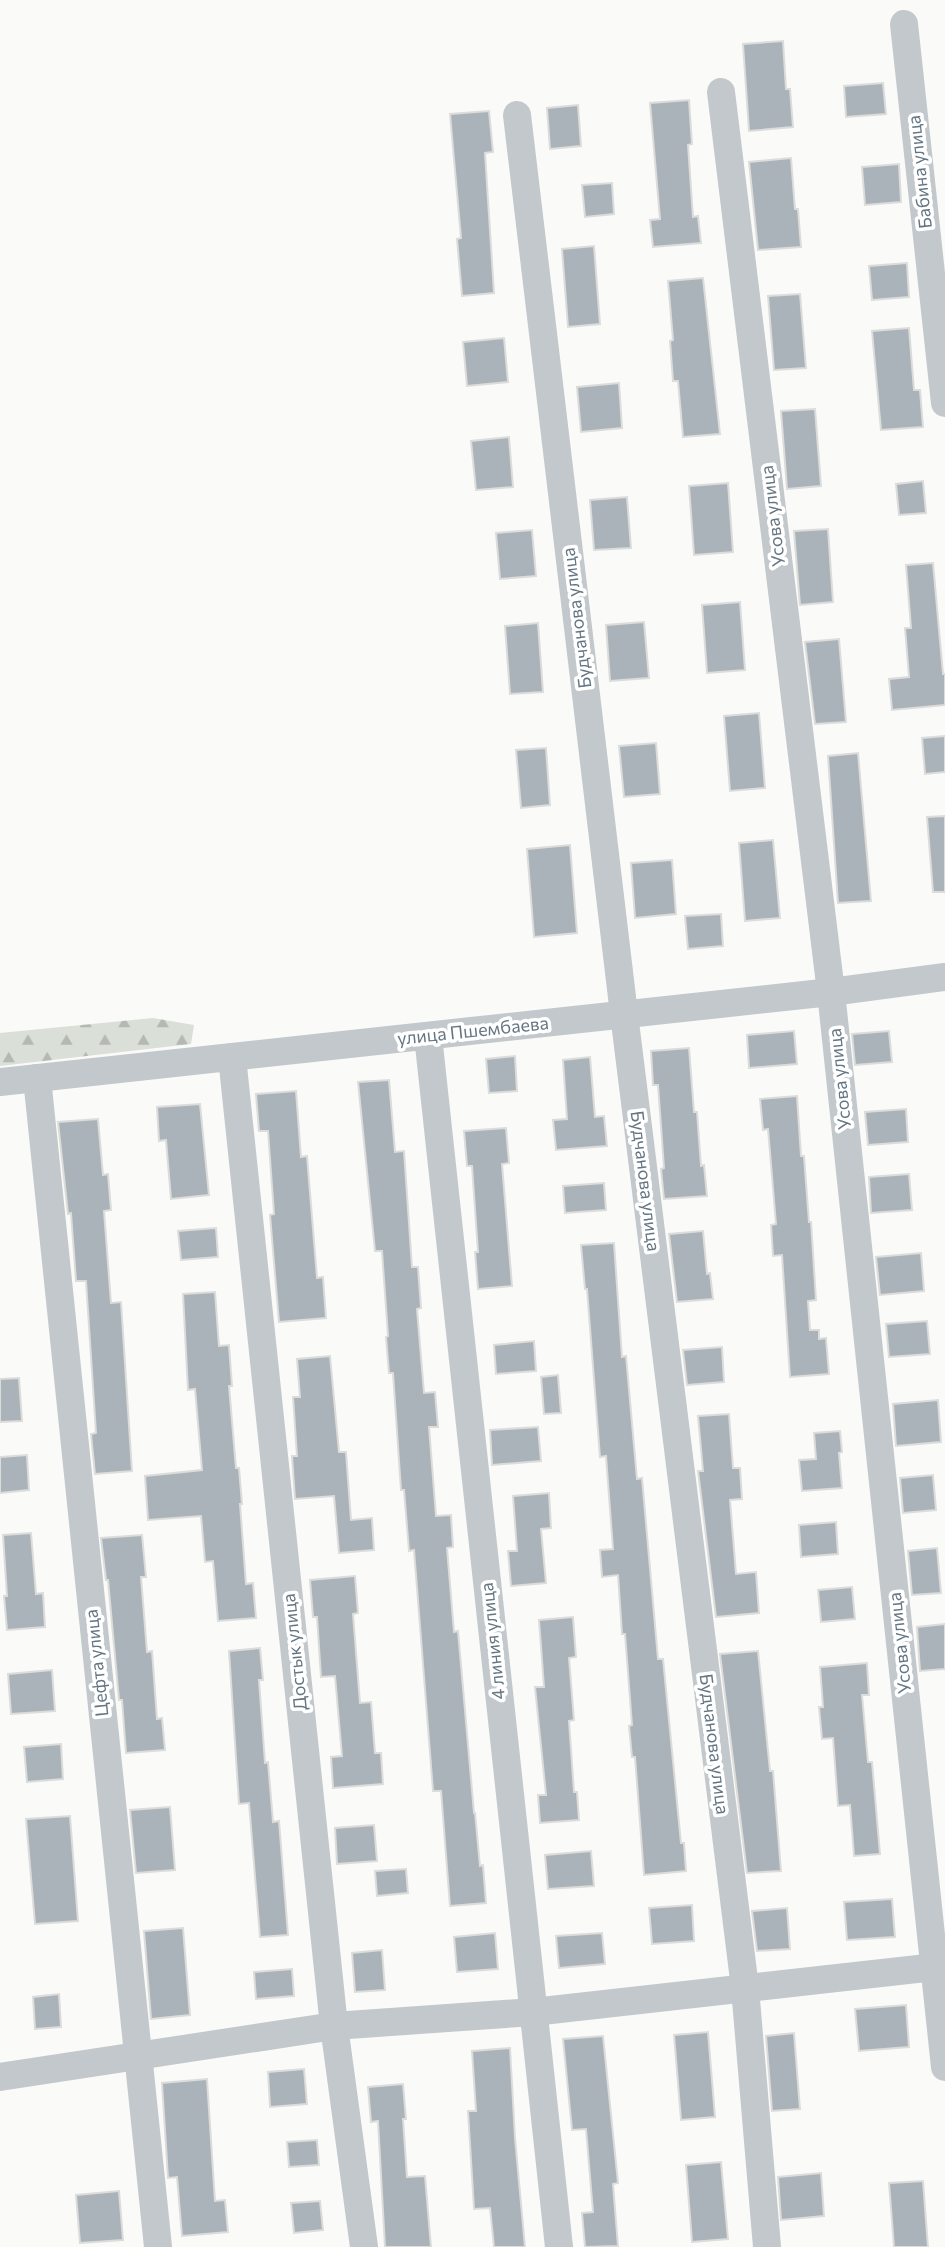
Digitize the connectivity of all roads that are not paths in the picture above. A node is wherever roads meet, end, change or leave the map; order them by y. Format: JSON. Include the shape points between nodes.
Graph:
{"nodes":[{"id":1,"x":904,"y":24,"type":"dead end"},
{"id":2,"x":721,"y":93,"type":"dead end"},
{"id":3,"x":517,"y":115,"type":"dead end"},
{"id":4,"x":945,"y":403,"type":"edge"},
{"id":5,"x":945,"y":976,"type":"edge"},
{"id":6,"x":831,"y":992,"type":"junction"},
{"id":7,"x":624,"y":1014,"type":"junction"},
{"id":8,"x":428,"y":1036,"type":"junction"},
{"id":9,"x":232,"y":1057,"type":"junction"},
{"id":10,"x":37,"y":1078,"type":"junction"},
{"id":11,"x":0,"y":1082,"type":"edge"},
{"id":12,"x":939,"y":1966,"type":"edge"},
{"id":13,"x":745,"y":1988,"type":"junction"},
{"id":14,"x":533,"y":2012,"type":"junction"},
{"id":15,"x":334,"y":2026,"type":"junction"},
{"id":16,"x":137,"y":2056,"type":"junction"},
{"id":17,"x":945,"y":2067,"type":"edge"},
{"id":18,"x":0,"y":2077,"type":"edge"},
{"id":19,"x":158,"y":2247,"type":"edge"},
{"id":20,"x":363,"y":2247,"type":"edge"},
{"id":21,"x":559,"y":2247,"type":"edge"},
{"id":22,"x":767,"y":2247,"type":"edge"}],
"edges":[{"from":1,"to":4,"type":"street","name":"Бабина улица"},
{"from":2,"to":6,"type":"street","name":"Усова улица"},
{"from":3,"to":7,"type":"street","name":"Будчанова улица"},
{"from":5,"to":6,"type":"street","name":"улица Пшембаева"},
{"from":6,"to":7,"type":"street","name":"улица Пшембаева"},
{"from":6,"to":12,"type":"street","name":"Усова улица"},
{"from":7,"to":8,"type":"street","name":"улица Пшембаева"},
{"from":7,"to":13,"type":"street","name":"Будчанова улица"},
{"from":8,"to":9,"type":"street","name":"улица Пшембаева"},
{"from":8,"to":14,"type":"street","name":"4 линия улица"},
{"from":9,"to":10,"type":"street","name":"улица Пшембаева"},
{"from":9,"to":15,"type":"street","name":"Достык улица"},
{"from":10,"to":11,"type":"street","name":"улица Пшембаева"},
{"from":10,"to":16,"type":"street","name":"Цефта улица"},
{"from":12,"to":13,"type":"street"},
{"from":12,"to":17,"type":"street","name":"Усова улица"},
{"from":13,"to":14,"type":"street"},
{"from":13,"to":22,"type":"street","name":"Будчанова улица"},
{"from":14,"to":15,"type":"street"},
{"from":14,"to":21,"type":"street","name":"4 линия улица"},
{"from":15,"to":16,"type":"street"},
{"from":15,"to":20,"type":"street","name":"Достык улица"},
{"from":16,"to":18,"type":"street"},
{"from":16,"to":19,"type":"street","name":"Цефта улица"}]}
